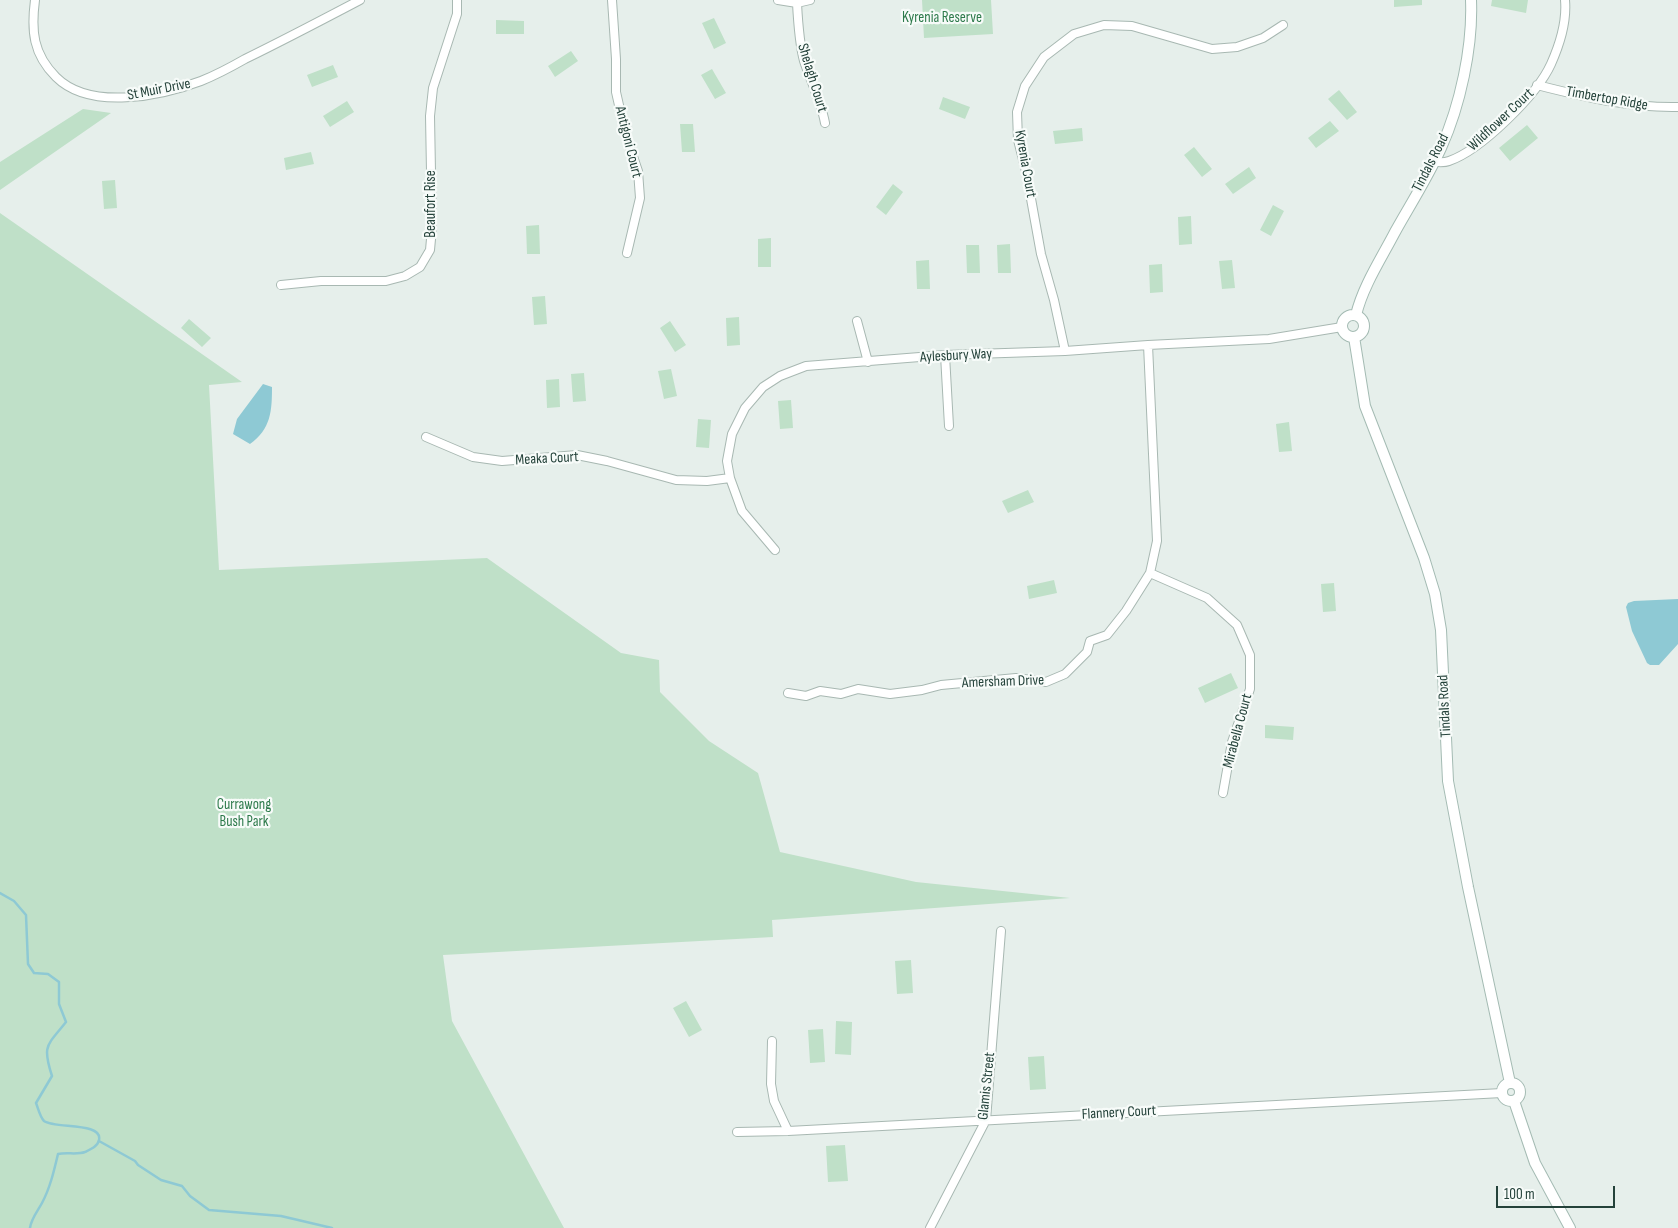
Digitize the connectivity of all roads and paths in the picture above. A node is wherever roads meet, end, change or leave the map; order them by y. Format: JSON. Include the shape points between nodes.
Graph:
{"nodes":[{"id":1,"x":35,"y":0,"type":"edge"},
{"id":2,"x":360,"y":0,"type":"edge"},
{"id":3,"x":458,"y":0,"type":"edge"},
{"id":4,"x":612,"y":0,"type":"edge"},
{"id":5,"x":778,"y":0,"type":"edge"},
{"id":6,"x":810,"y":0,"type":"edge"},
{"id":7,"x":1471,"y":0,"type":"edge"},
{"id":8,"x":1565,"y":0,"type":"edge"},
{"id":9,"x":798,"y":2,"type":"junction"},
{"id":10,"x":1283,"y":25,"type":"dead end"},
{"id":11,"x":1537,"y":86,"type":"junction"},
{"id":12,"x":1678,"y":107,"type":"edge"},
{"id":13,"x":825,"y":124,"type":"dead end"},
{"id":14,"x":1434,"y":162,"type":"junction"},
{"id":15,"x":627,"y":253,"type":"dead end"},
{"id":16,"x":281,"y":285,"type":"dead end"},
{"id":17,"x":1356,"y":315,"type":"junction"},
{"id":18,"x":857,"y":321,"type":"dead end"},
{"id":19,"x":1342,"y":328,"type":"junction"},
{"id":20,"x":1354,"y":337,"type":"junction"},
{"id":21,"x":1148,"y":345,"type":"junction"},
{"id":22,"x":1066,"y":351,"type":"junction"},
{"id":23,"x":945,"y":355,"type":"junction"},
{"id":24,"x":868,"y":362,"type":"junction"},
{"id":25,"x":949,"y":426,"type":"dead end"},
{"id":26,"x":426,"y":437,"type":"dead end"},
{"id":27,"x":730,"y":478,"type":"junction"},
{"id":28,"x":775,"y":550,"type":"dead end"},
{"id":29,"x":1150,"y":573,"type":"junction"},
{"id":30,"x":788,"y":693,"type":"dead end"},
{"id":31,"x":1223,"y":793,"type":"dead end"},
{"id":32,"x":1001,"y":931,"type":"dead end"},
{"id":33,"x":772,"y":1041,"type":"dead end"},
{"id":34,"x":1510,"y":1083,"type":"junction"},
{"id":35,"x":1502,"y":1093,"type":"junction"},
{"id":36,"x":1514,"y":1101,"type":"junction"},
{"id":37,"x":986,"y":1120,"type":"junction"},
{"id":38,"x":788,"y":1131,"type":"junction"},
{"id":39,"x":737,"y":1132,"type":"dead end"},
{"id":40,"x":930,"y":1228,"type":"edge"},
{"id":41,"x":1570,"y":1228,"type":"edge"}],
"edges":[{"from":1,"to":2,"type":"street","name":"St Muir Drive","via":[[32,22],[37,49],[50,71],[84,93],[102,98],[169,90],[202,81]]},
{"from":3,"to":16,"type":"street","name":"Beaufort Rise","via":[[457,14],[433,88],[430,116],[432,228],[430,250],[420,267],[386,281]]},
{"from":4,"to":15,"type":"street","name":"Antigoni Court","via":[[616,92],[638,171],[640,198]]},
{"from":5,"to":9,"type":"street"},
{"from":6,"to":9,"type":"street"},
{"from":7,"to":14,"type":"main road","name":"Tindals Road","via":[[1472,16],[1464,72],[1454,114]]},
{"from":8,"to":11,"type":"street","name":"Wildflower Court","via":[[1561,38]]},
{"from":9,"to":13,"type":"street","name":"Shelagh Court","via":[[798,26],[804,59]]},
{"from":10,"to":22,"type":"street","name":"Kyrenia Court","via":[[1263,38],[1237,47],[1212,49],[1132,26],[1104,25],[1074,34],[1040,62],[1025,86],[1017,112],[1018,140],[1041,254]]},
{"from":11,"to":12,"type":"street","name":"Timbertop Ridge","via":[[1587,98],[1641,106]]},
{"from":11,"to":14,"type":"street","name":"Wildflower Court","via":[[1518,108],[1469,152],[1447,162]]},
{"from":14,"to":17,"type":"main road","name":"Tindals Road","via":[[1375,270]]},
{"from":17,"to":19,"type":"main road","via":[[1346,317]]},
{"from":17,"to":20,"type":"main road","via":[[1364,325],[1360,335]]},
{"from":18,"to":24,"type":"street"},
{"from":19,"to":20,"type":"main road","via":[[1344,334]]},
{"from":19,"to":21,"type":"street","name":"Aylesbury Way","via":[[1269,339]]},
{"from":20,"to":34,"type":"main road","name":"Tindals Road","via":[[1366,406],[1435,594],[1441,630],[1448,781]]},
{"from":21,"to":22,"type":"street","name":"Aylesbury Way"},
{"from":21,"to":29,"type":"street","name":"Amersham Drive","via":[[1156,541]]},
{"from":22,"to":23,"type":"street","name":"Aylesbury Way"},
{"from":23,"to":24,"type":"street","name":"Aylesbury Way"},
{"from":23,"to":25,"type":"street"},
{"from":24,"to":27,"type":"street","name":"Aylesbury Way","via":[[806,366],[780,376],[764,388],[745,408],[732,434],[727,462]]},
{"from":26,"to":27,"type":"street","name":"Meaka Court","via":[[473,457],[502,461],[577,456],[676,480]]},
{"from":27,"to":28,"type":"street","name":"Aylesbury Way","via":[[742,511]]},
{"from":29,"to":30,"type":"street","name":"Amersham Drive","via":[[1107,635],[1090,641],[1087,652],[1065,674],[1046,682],[1016,678],[941,685],[890,694],[858,689],[842,694],[820,691],[806,696]]},
{"from":29,"to":31,"type":"street","name":"Mirabella Court","via":[[1207,598],[1237,625],[1250,655],[1250,689],[1232,742]]},
{"from":32,"to":37,"type":"street","name":"Glamis Street"},
{"from":33,"to":38,"type":"street","via":[[771,1084],[774,1100]]},
{"from":34,"to":35,"type":"main road","via":[[1503,1087]]},
{"from":34,"to":36,"type":"main road","via":[[1518,1086],[1520,1092]]},
{"from":35,"to":36,"type":"main road","via":[[1506,1100]]},
{"from":35,"to":37,"type":"street","name":"Flannery Court"},
{"from":36,"to":41,"type":"main road","via":[[1535,1164]]},
{"from":37,"to":38,"type":"street","name":"Flannery Court"},
{"from":37,"to":40,"type":"street","name":"Glamis Street"},
{"from":38,"to":39,"type":"street","name":"Flannery Court"}]}
